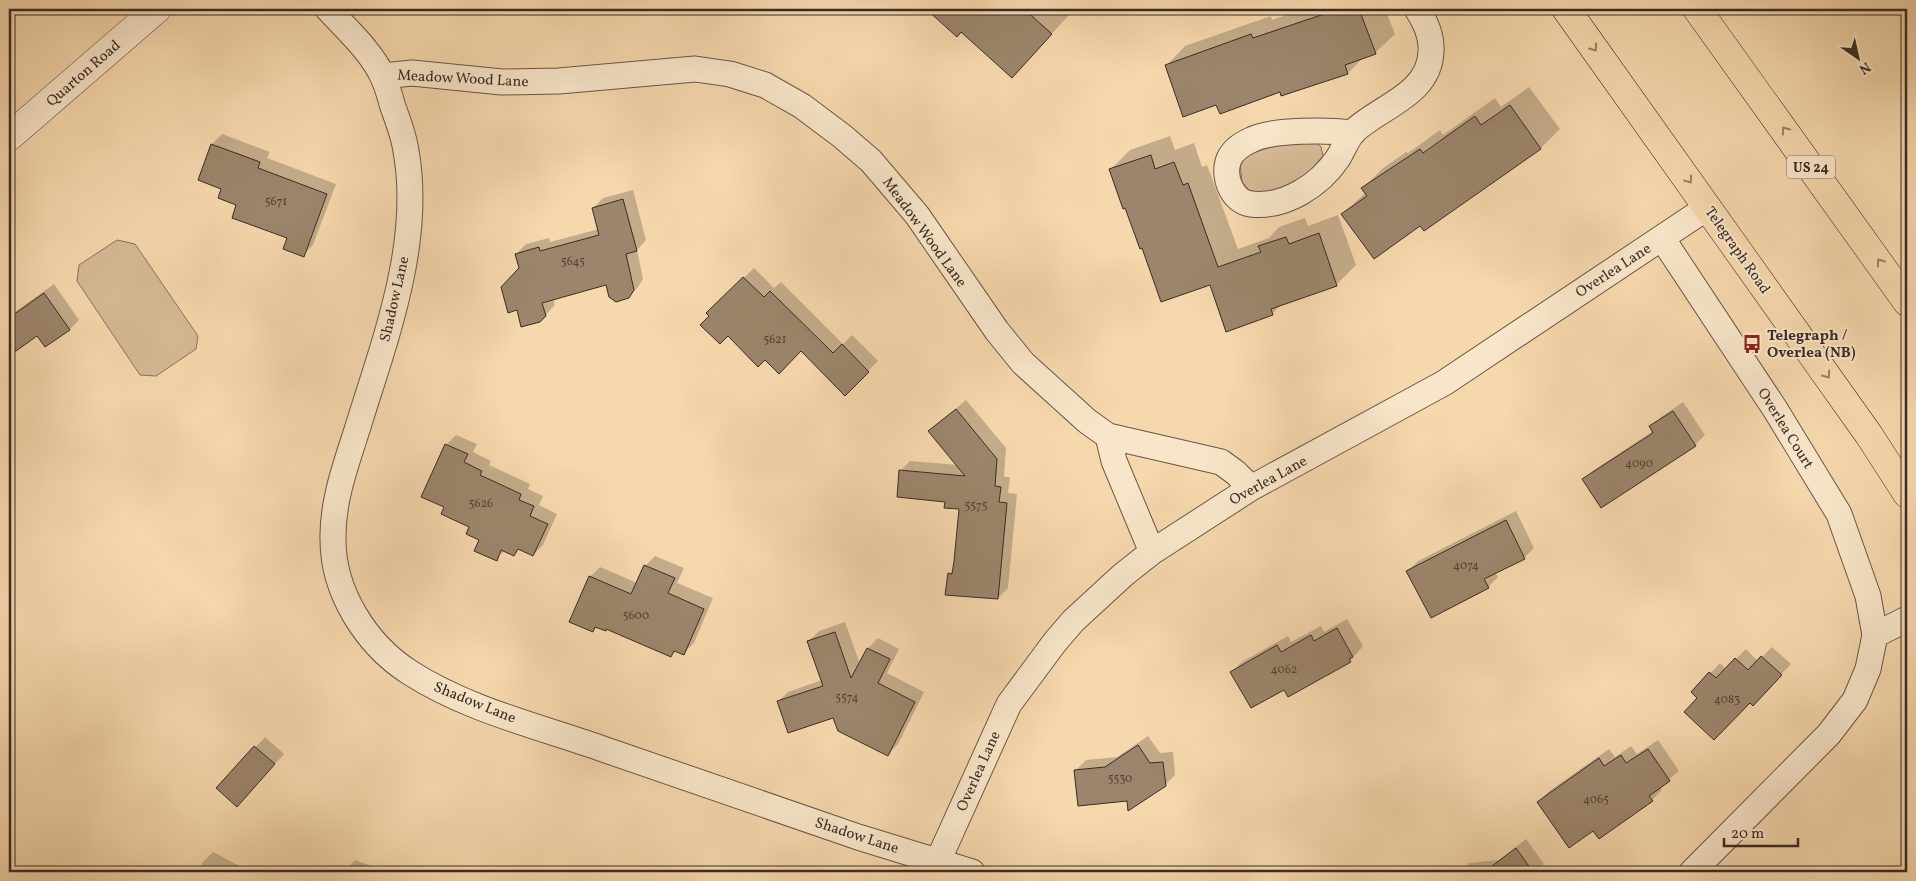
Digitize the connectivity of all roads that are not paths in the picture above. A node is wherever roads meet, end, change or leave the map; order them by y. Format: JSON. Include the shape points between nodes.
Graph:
{"nodes":[{"id":1,"x":158,"y":9,"type":"edge"},
{"id":2,"x":328,"y":9,"type":"edge"},
{"id":3,"x":1417,"y":9,"type":"edge"},
{"id":4,"x":1566,"y":9,"type":"edge"},
{"id":5,"x":1697,"y":9,"type":"edge"},
{"id":6,"x":383,"y":76,"type":"junction"},
{"id":7,"x":1352,"y":132,"type":"junction"},
{"id":8,"x":9,"y":137,"type":"edge"},
{"id":9,"x":1708,"y":207,"type":"junction"},
{"id":10,"x":1662,"y":238,"type":"junction"},
{"id":11,"x":1907,"y":302,"type":"edge"},
{"id":12,"x":1868,"y":434,"type":"junction"},
{"id":13,"x":1108,"y":436,"type":"junction"},
{"id":14,"x":1907,"y":460,"type":"edge"},
{"id":15,"x":1251,"y":488,"type":"junction"},
{"id":16,"x":1907,"y":494,"type":"edge"},
{"id":17,"x":1152,"y":552,"type":"junction"},
{"id":18,"x":1907,"y":619,"type":"edge"},
{"id":19,"x":1875,"y":635,"type":"junction"},
{"id":20,"x":938,"y":861,"type":"junction"},
{"id":21,"x":972,"y":872,"type":"edge"},
{"id":22,"x":1692,"y":872,"type":"edge"}],
"edges":[{"from":1,"to":8,"type":"street","name":"Quarton Road"},
{"from":2,"to":6,"type":"street","name":"Shadow Lane"},
{"from":3,"to":7,"type":"street","via":[[1424,18],[1432,46],[1431,63],[1424,77],[1414,89]]},
{"from":4,"to":9,"type":"highway","name":"Telegraph Road","one_way":true},
{"from":11,"to":5,"type":"highway","number":"US 24","one_way":true},
{"from":6,"to":13,"type":"street","name":"Meadow Wood Lane","via":[[412,73],[521,82],[695,69],[730,74],[765,85],[802,106],[871,161],[917,215],[997,332],[1023,363]]},
{"from":6,"to":20,"type":"street","name":"Shadow Lane","via":[[406,150],[410,193],[406,250],[387,333],[342,475],[333,540],[341,588],[364,630],[395,662],[448,694],[860,838]]},
{"from":7,"to":7,"type":"street","via":[[1336,160],[1312,186],[1294,196],[1269,204],[1249,204],[1236,196],[1229,186],[1229,160],[1238,147],[1254,138],[1302,131]]},
{"from":9,"to":10,"type":"street","name":"Overlea Lane"},
{"from":9,"to":12,"type":"highway","name":"Telegraph Road","one_way":true},
{"from":10,"to":15,"type":"street","name":"Overlea Lane","via":[[1444,383]]},
{"from":10,"to":19,"type":"street","name":"Overlea Court","via":[[1775,408],[1839,514],[1868,596]]},
{"from":12,"to":14,"type":"highway"},
{"from":12,"to":16,"type":"highway","name":"Telegraph Road"},
{"from":13,"to":15,"type":"street","name":"Meadow Wood Lane","via":[[1221,462]]},
{"from":13,"to":17,"type":"street","via":[[1114,461]]},
{"from":15,"to":17,"type":"street","name":"Overlea Lane"},
{"from":17,"to":20,"type":"street","name":"Overlea Lane","via":[[1073,621],[1009,704]]},
{"from":18,"to":19,"type":"street"},
{"from":19,"to":22,"type":"street","name":"Overlea Court","via":[[1868,669],[1855,700],[1829,734]]},
{"from":20,"to":21,"type":"street","name":"Shadow Lane"}]}
